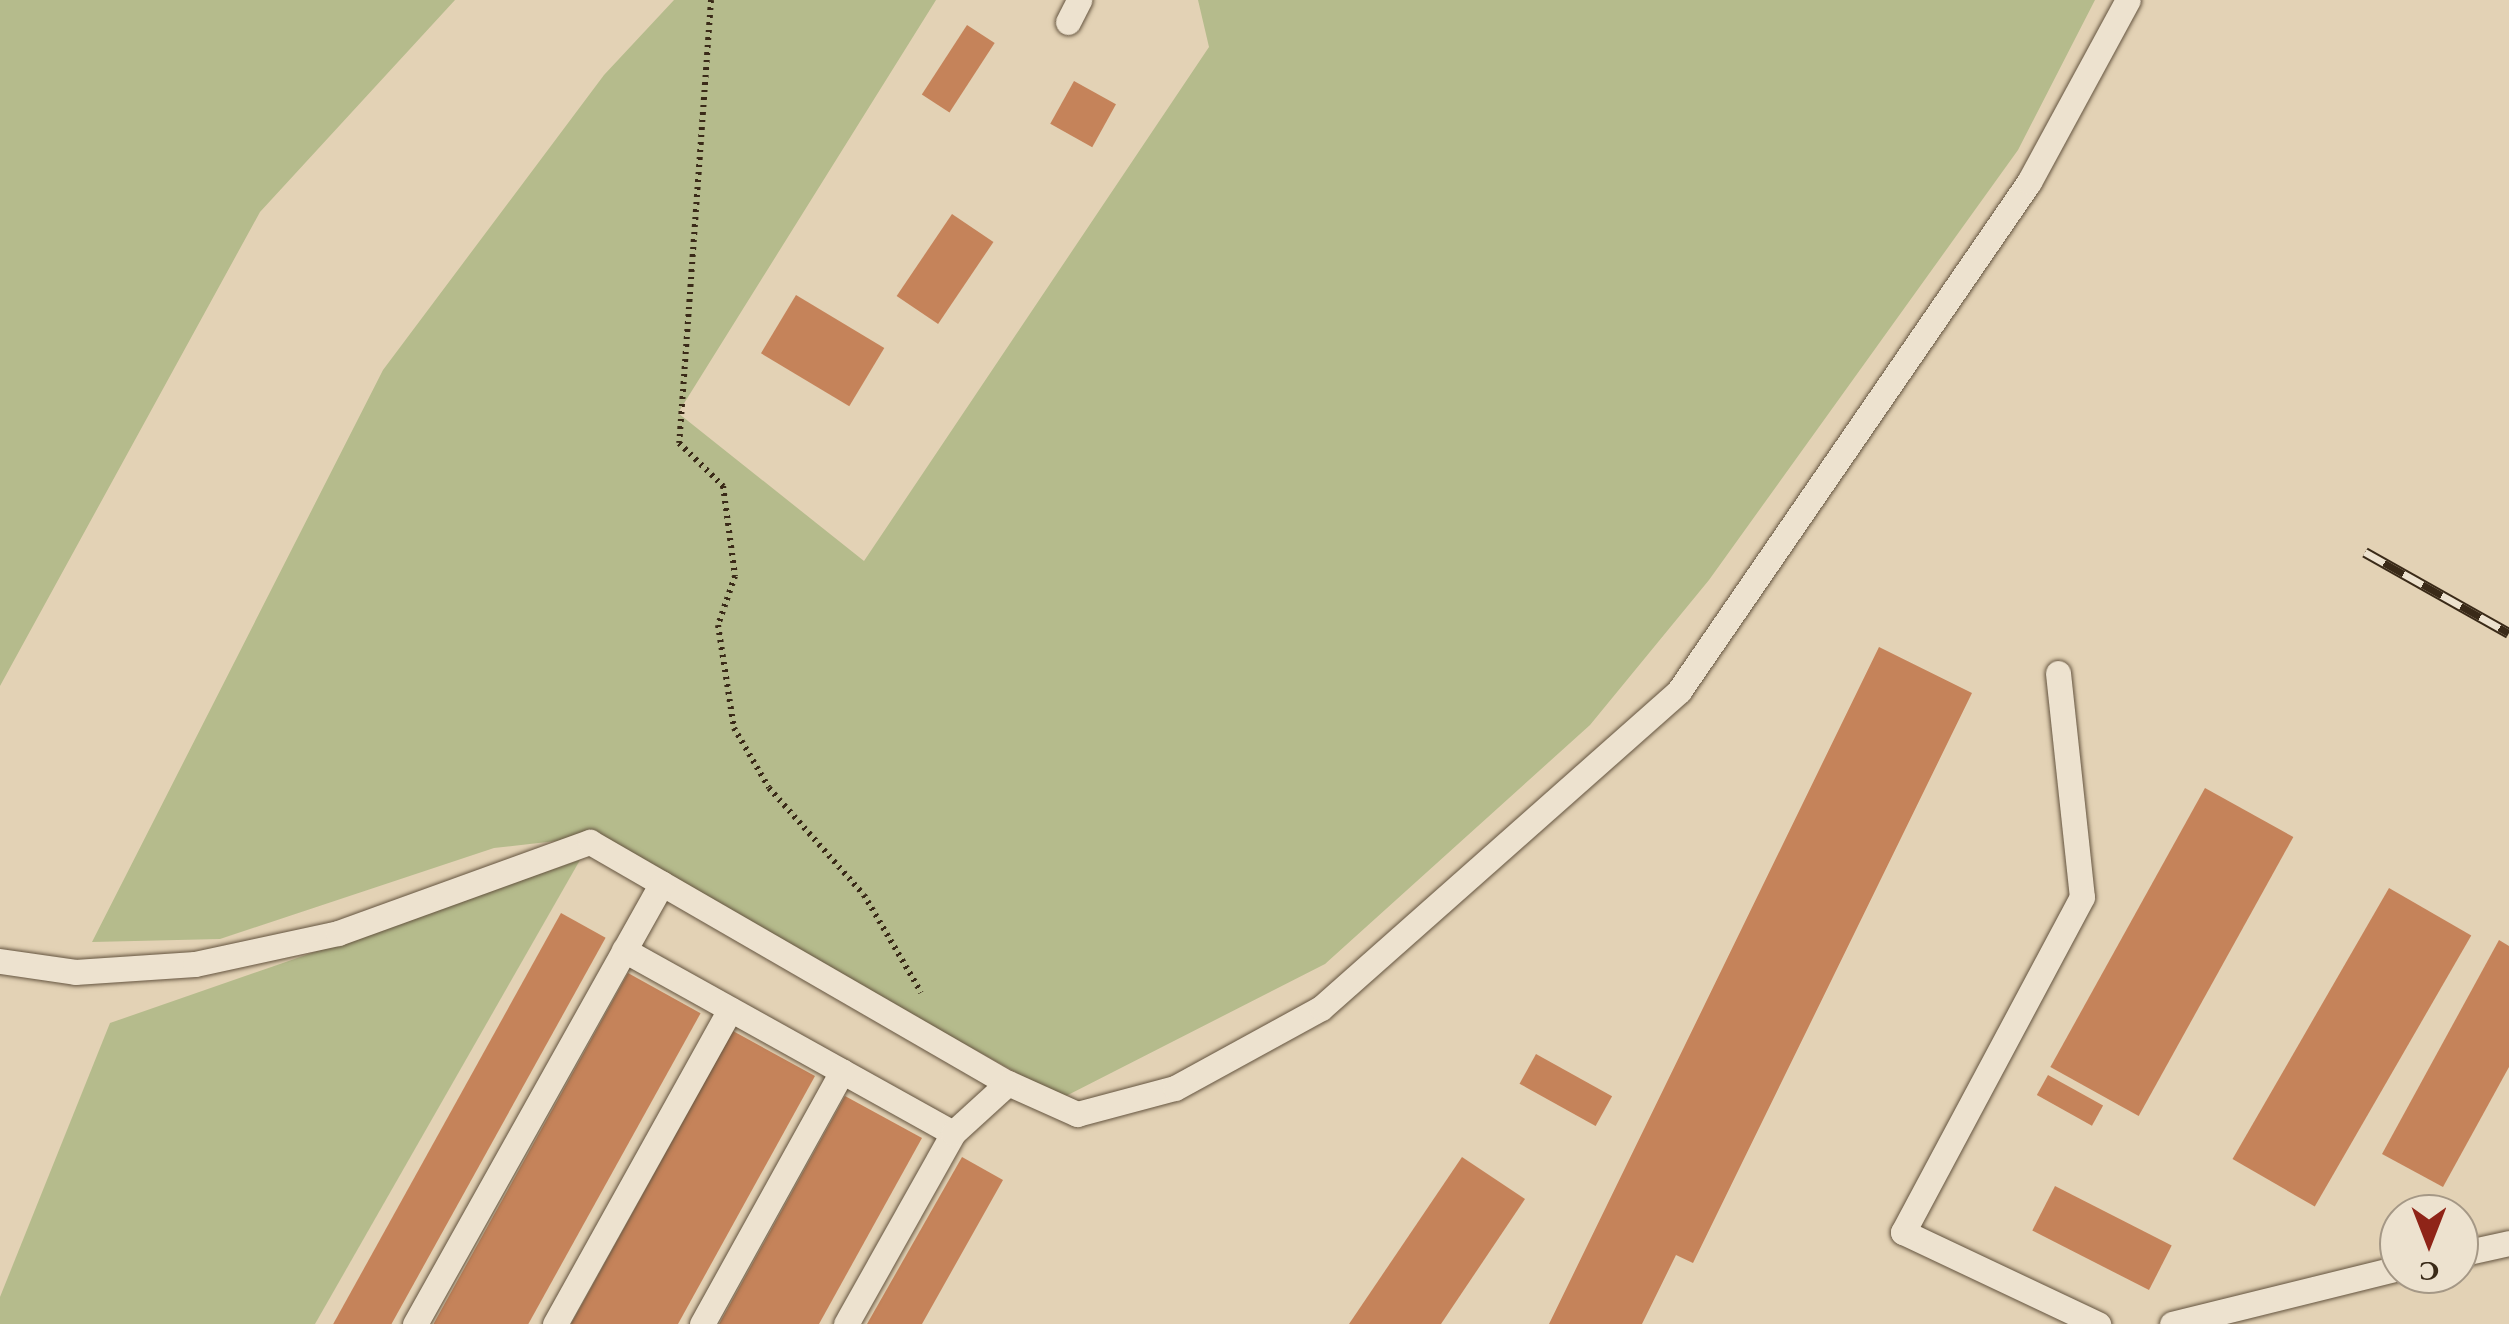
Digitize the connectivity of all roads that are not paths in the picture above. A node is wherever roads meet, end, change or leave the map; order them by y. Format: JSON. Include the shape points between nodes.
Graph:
{"nodes":[{"id":1,"x":2128,"y":0,"type":"edge"},
{"id":2,"x":2058,"y":673,"type":"dead end"},
{"id":3,"x":662,"y":882,"type":"junction"},
{"id":4,"x":624,"y":950,"type":"junction"},
{"id":5,"x":0,"y":962,"type":"edge"},
{"id":6,"x":730,"y":1009,"type":"junction"},
{"id":7,"x":842,"y":1071,"type":"junction"},
{"id":8,"x":1008,"y":1083,"type":"junction"},
{"id":9,"x":952,"y":1133,"type":"junction"},
{"id":10,"x":2509,"y":1244,"type":"edge"},
{"id":11,"x":2479,"y":1250,"type":"edge"},
{"id":12,"x":2379,"y":1273,"type":"edge"},
{"id":13,"x":415,"y":1324,"type":"edge"},
{"id":14,"x":555,"y":1324,"type":"edge"},
{"id":15,"x":702,"y":1324,"type":"edge"},
{"id":16,"x":846,"y":1324,"type":"edge"},
{"id":17,"x":2098,"y":1324,"type":"edge"},
{"id":18,"x":2172,"y":1324,"type":"edge"}],
"edges":[{"from":1,"to":8,"type":"lane","via":[[2030,182],[1679,691],[1321,1008],[1174,1088],[1078,1114]]},
{"from":2,"to":17,"type":"lane","via":[[2082,897],[1903,1232]]},
{"from":3,"to":4,"type":"lane"},
{"from":3,"to":5,"type":"lane","via":[[590,842],[338,933],[195,964],[75,972]]},
{"from":3,"to":8,"type":"lane"},
{"from":4,"to":6,"type":"lane"},
{"from":4,"to":13,"type":"lane"},
{"from":6,"to":7,"type":"lane"},
{"from":6,"to":14,"type":"lane"},
{"from":7,"to":9,"type":"lane"},
{"from":7,"to":15,"type":"lane"},
{"from":8,"to":9,"type":"lane"},
{"from":9,"to":16,"type":"lane"},
{"from":10,"to":11,"type":"lane"},
{"from":12,"to":18,"type":"lane"}]}
